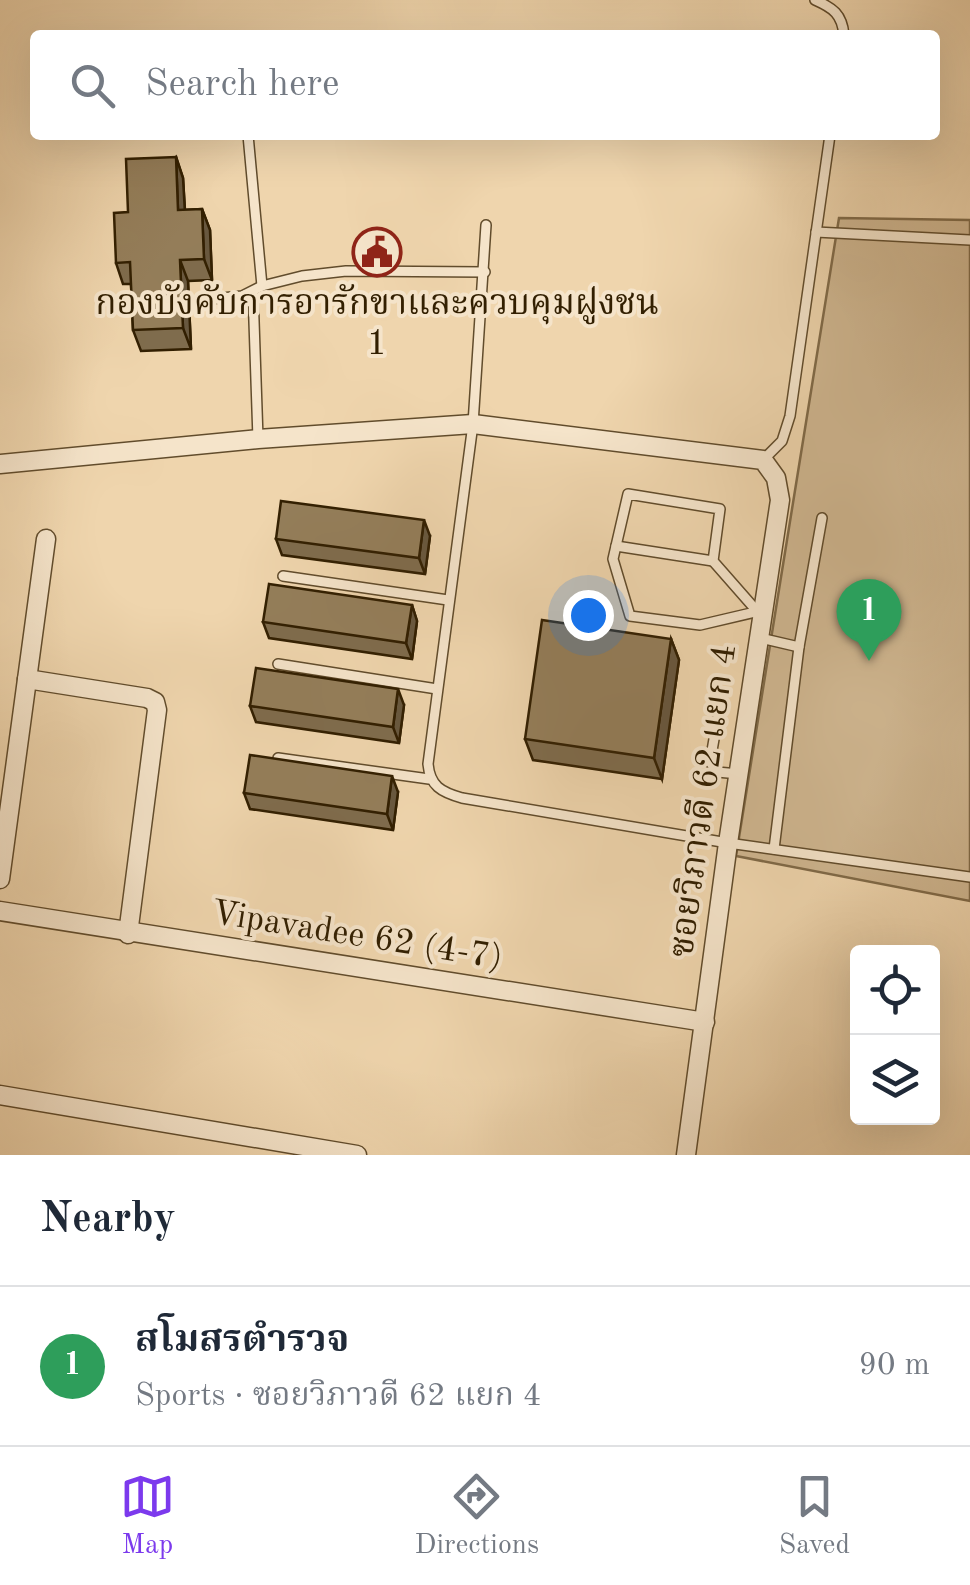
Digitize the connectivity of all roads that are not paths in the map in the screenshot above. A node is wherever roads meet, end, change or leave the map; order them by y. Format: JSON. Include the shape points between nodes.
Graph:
{"nodes":[{"id":1,"x":815,"y":0,"type":"edge"},
{"id":2,"x":844,"y":30,"type":"edge"},
{"id":3,"x":248,"y":140,"type":"edge"},
{"id":4,"x":829,"y":140,"type":"edge"},
{"id":5,"x":486,"y":225,"type":"dead end"},
{"id":6,"x":816,"y":232,"type":"junction"},
{"id":7,"x":970,"y":240,"type":"edge"},
{"id":8,"x":485,"y":272,"type":"junction"},
{"id":9,"x":258,"y":289,"type":"junction"},
{"id":10,"x":201,"y":300,"type":"dead end"},
{"id":11,"x":473,"y":424,"type":"junction"},
{"id":12,"x":258,"y":440,"type":"junction"},
{"id":13,"x":764,"y":460,"type":"junction"},
{"id":14,"x":0,"y":464,"type":"edge"},
{"id":15,"x":822,"y":518,"type":"dead end"},
{"id":16,"x":46,"y":539,"type":"dead end"},
{"id":17,"x":616,"y":546,"type":"junction"},
{"id":18,"x":713,"y":560,"type":"junction"},
{"id":19,"x":282,"y":576,"type":"dead end"},
{"id":20,"x":448,"y":600,"type":"junction"},
{"id":21,"x":760,"y":610,"type":"junction"},
{"id":22,"x":760,"y":638,"type":"junction"},
{"id":23,"x":799,"y":647,"type":"junction"},
{"id":24,"x":278,"y":664,"type":"dead end"},
{"id":25,"x":28,"y":678,"type":"junction"},
{"id":26,"x":437,"y":688,"type":"junction"},
{"id":27,"x":721,"y":699,"type":"dead end"},
{"id":28,"x":278,"y":758,"type":"edge"},
{"id":29,"x":739,"y":774,"type":"junction"},
{"id":30,"x":430,"y":779,"type":"junction"},
{"id":31,"x":728,"y":842,"type":"junction"},
{"id":32,"x":774,"y":850,"type":"junction"},
{"id":33,"x":970,"y":877,"type":"edge"},
{"id":34,"x":0,"y":879,"type":"edge"},
{"id":35,"x":0,"y":912,"type":"edge"},
{"id":36,"x":128,"y":934,"type":"junction"},
{"id":37,"x":705,"y":1022,"type":"junction"},
{"id":38,"x":0,"y":1095,"type":"edge"},
{"id":39,"x":357,"y":1155,"type":"edge"},
{"id":40,"x":686,"y":1155,"type":"edge"}],
"edges":[{"from":1,"to":2,"type":"lane","via":[[832,7]]},
{"from":3,"to":9,"type":"lane"},
{"from":4,"to":6,"type":"lane"},
{"from":5,"to":8,"type":"lane"},
{"from":6,"to":7,"type":"lane"},
{"from":6,"to":13,"type":"lane","via":[[790,416],[782,441]]},
{"from":8,"to":9,"type":"lane","via":[[346,272],[291,277]]},
{"from":8,"to":11,"type":"lane"},
{"from":9,"to":10,"type":"lane"},
{"from":9,"to":12,"type":"lane"},
{"from":11,"to":12,"type":"street"},
{"from":11,"to":13,"type":"street"},
{"from":11,"to":20,"type":"lane"},
{"from":12,"to":14,"type":"street"},
{"from":13,"to":21,"type":"street","name":"ซอยวิภาวดี 62 แยก 4","via":[[780,500]]},
{"from":15,"to":23,"type":"lane"},
{"from":16,"to":25,"type":"street"},
{"from":17,"to":18,"type":"lane"},
{"from":17,"to":18,"type":"lane","via":[[628,494],[720,510]]},
{"from":17,"to":21,"type":"lane","via":[[613,560],[630,616],[700,625]]},
{"from":18,"to":21,"type":"lane"},
{"from":19,"to":20,"type":"lane"},
{"from":20,"to":26,"type":"lane"},
{"from":21,"to":22,"type":"street","name":"ซอยวิภาวดี 62 แยก 4"},
{"from":22,"to":23,"type":"lane"},
{"from":22,"to":29,"type":"street","name":"ซอยวิภาวดี 62 แยก 4"},
{"from":23,"to":32,"type":"lane"},
{"from":24,"to":26,"type":"lane"},
{"from":25,"to":34,"type":"street"},
{"from":25,"to":36,"type":"street","via":[[155,702]]},
{"from":26,"to":30,"type":"lane"},
{"from":27,"to":29,"type":"lane","via":[[710,762],[718,772]]},
{"from":28,"to":30,"type":"lane"},
{"from":29,"to":31,"type":"street","name":"ซอยวิภาวดี 62 แยก 4"},
{"from":30,"to":31,"type":"lane","via":[[462,798]]},
{"from":31,"to":32,"type":"lane"},
{"from":31,"to":37,"type":"street","name":"ซอยวิภาวดี 62 แยก 4"},
{"from":32,"to":33,"type":"lane"},
{"from":35,"to":36,"type":"street","name":"Vipavadee 62 (4-7)"},
{"from":36,"to":37,"type":"street","name":"Vipavadee 62 (4-7)"},
{"from":37,"to":40,"type":"street","name":"ซอยวิภาวดี 62 แยก 4"},
{"from":38,"to":39,"type":"street"}]}
